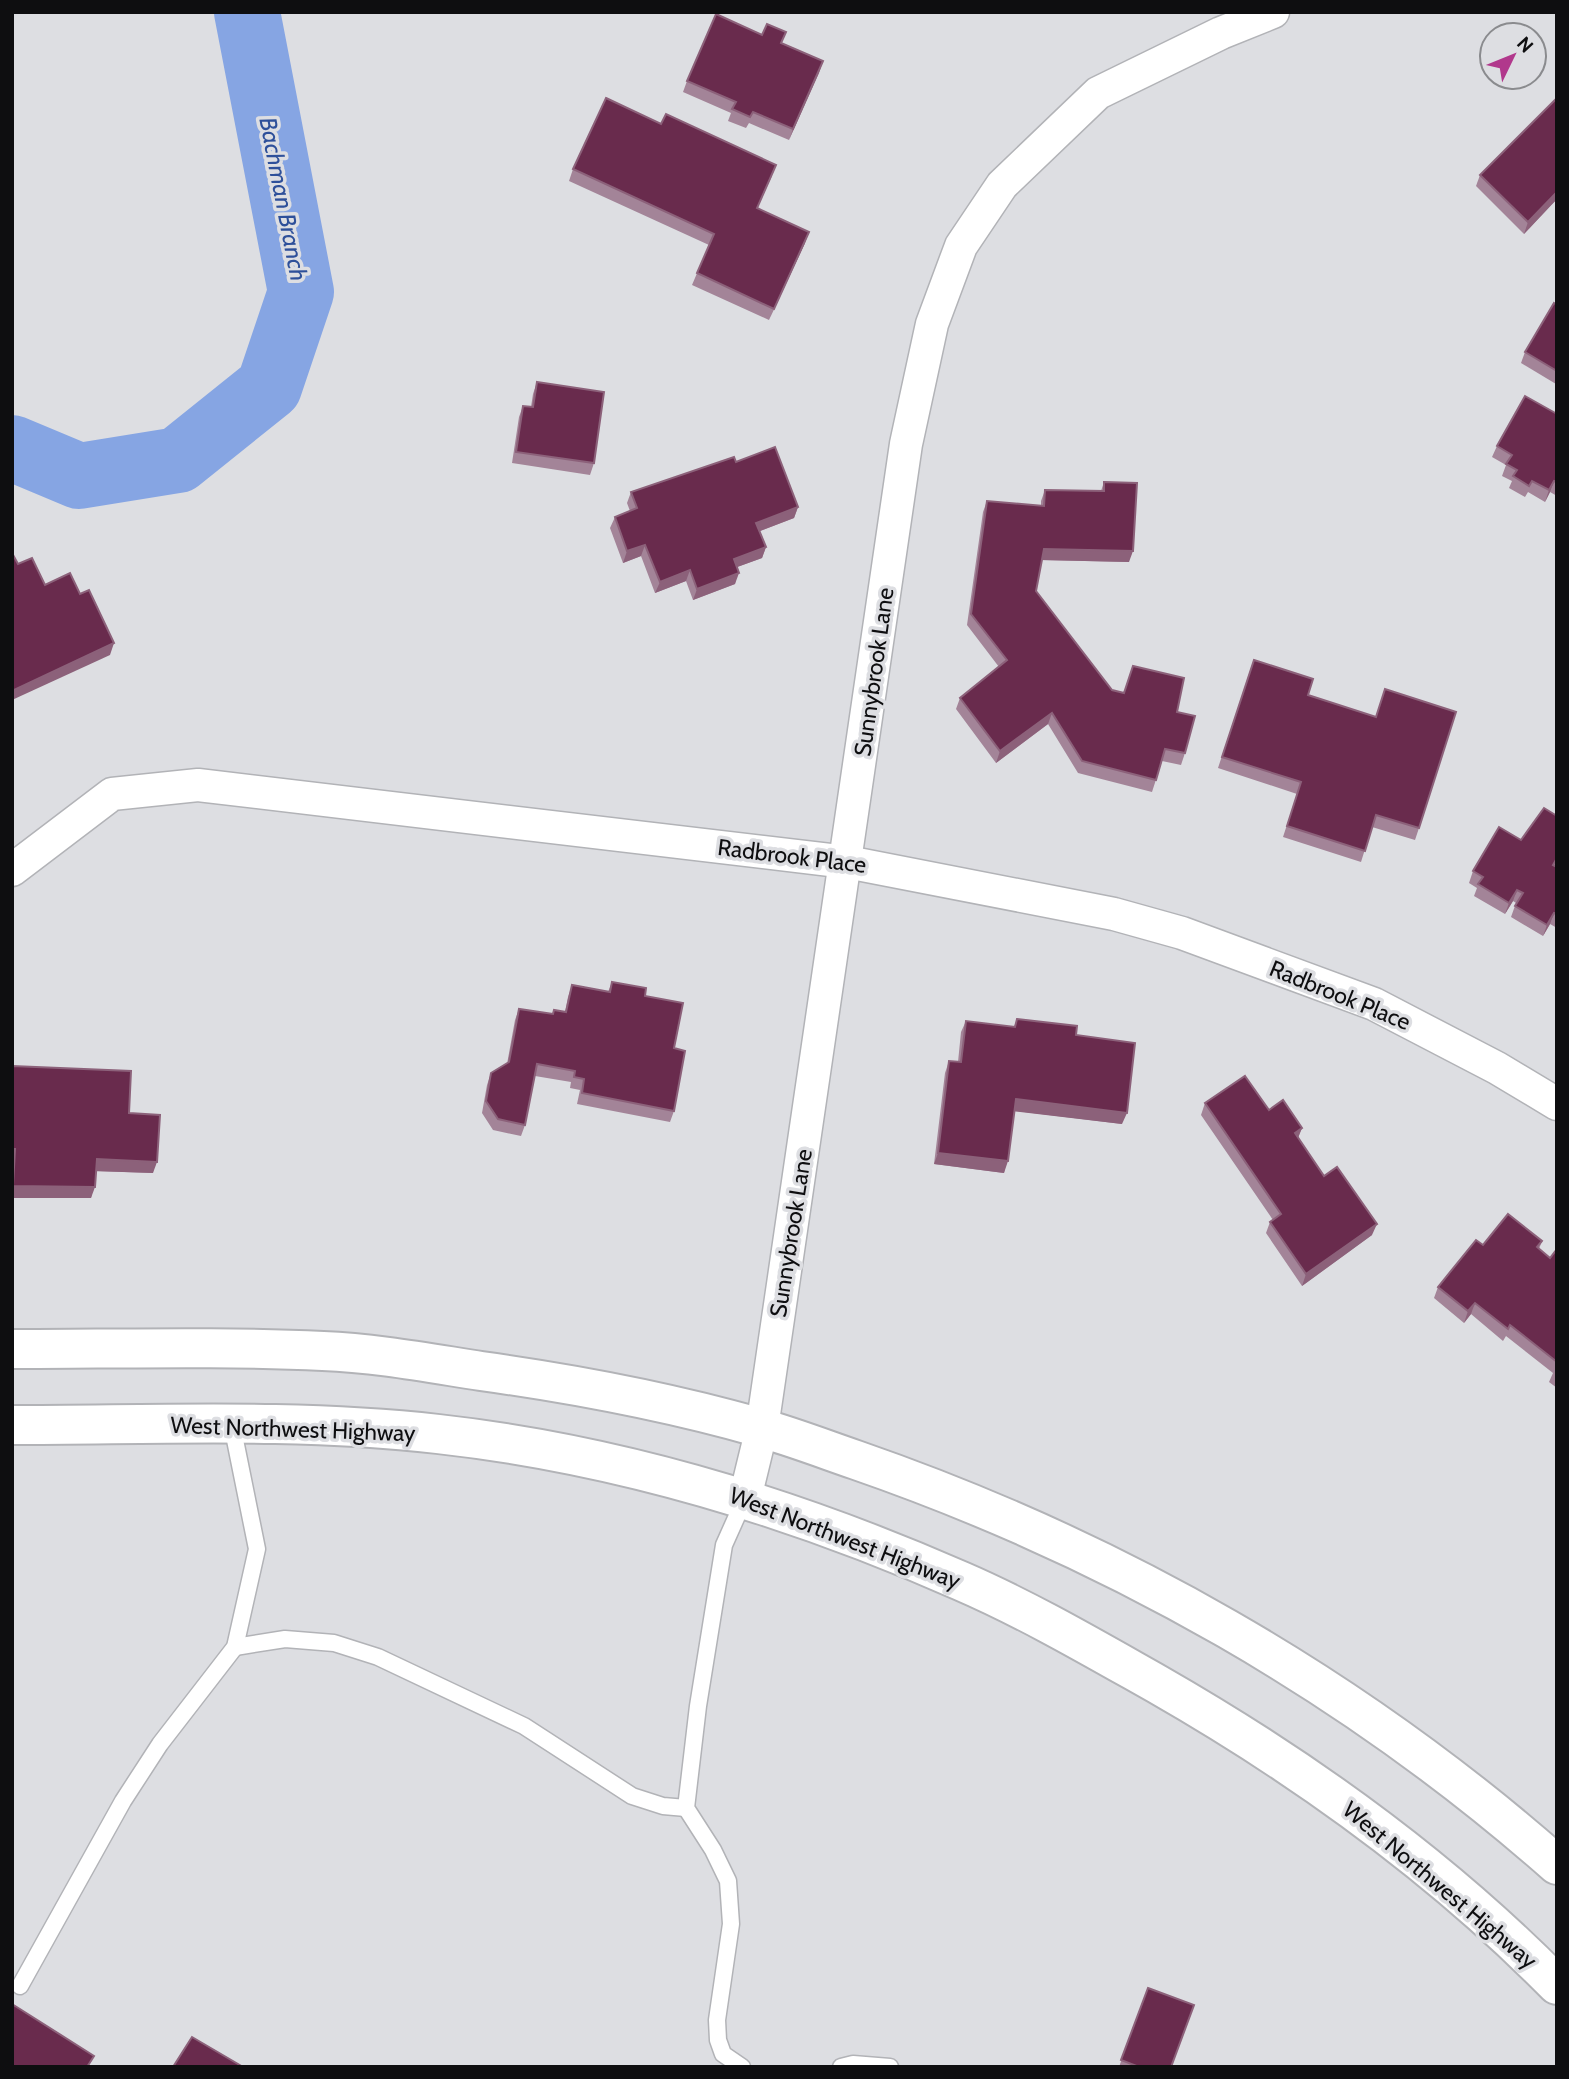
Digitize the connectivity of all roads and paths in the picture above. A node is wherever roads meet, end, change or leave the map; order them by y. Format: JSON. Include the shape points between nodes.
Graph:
{"nodes":[{"id":1,"x":1273,"y":12,"type":"edge"},
{"id":2,"x":847,"y":862,"type":"junction"},
{"id":3,"x":12,"y":870,"type":"edge"},
{"id":4,"x":1557,"y":1104,"type":"edge"},
{"id":5,"x":12,"y":1349,"type":"edge"},
{"id":6,"x":12,"y":1425,"type":"edge"},
{"id":7,"x":232,"y":1426,"type":"junction"},
{"id":8,"x":762,"y":1428,"type":"junction"},
{"id":9,"x":746,"y":1498,"type":"junction"},
{"id":10,"x":235,"y":1647,"type":"junction"},
{"id":11,"x":686,"y":1808,"type":"junction"},
{"id":12,"x":1557,"y":1865,"type":"edge"},
{"id":13,"x":19,"y":1986,"type":"dead end"},
{"id":14,"x":1557,"y":1986,"type":"edge"},
{"id":15,"x":718,"y":2060,"type":"edge"},
{"id":16,"x":741,"y":2067,"type":"edge"},
{"id":17,"x":841,"y":2067,"type":"edge"},
{"id":18,"x":890,"y":2067,"type":"edge"}],
"edges":[{"from":1,"to":2,"type":"street","name":"Sunnybrook Lane","via":[[1098,93],[1002,185],[961,246],[932,324],[906,444]]},
{"from":2,"to":3,"type":"street","name":"Radbrook Place","via":[[198,785],[112,794]]},
{"from":2,"to":4,"type":"street","name":"Radbrook Place","via":[[1114,914],[1182,933],[1374,1004]]},
{"from":2,"to":8,"type":"street","name":"Sunnybrook Lane"},
{"from":5,"to":8,"type":"main road","via":[[325,1351],[601,1390]]},
{"from":6,"to":7,"type":"main road","name":"West Northwest Highway"},
{"from":7,"to":9,"type":"main road","name":"West Northwest Highway","via":[[355,1426],[442,1434],[599,1460]]},
{"from":7,"to":10,"type":"lane","via":[[257,1549]]},
{"from":8,"to":9,"type":"street","name":"Sunnybrook Lane"},
{"from":8,"to":12,"type":"main road","via":[[1026,1525],[1182,1602],[1336,1696],[1433,1763]]},
{"from":9,"to":11,"type":"lane","via":[[724,1545]]},
{"from":9,"to":14,"type":"main road","name":"West Northwest Highway","via":[[962,1581],[1099,1651],[1236,1730],[1366,1818],[1480,1913]]},
{"from":10,"to":11,"type":"lane","via":[[285,1639],[334,1643],[378,1657],[524,1726],[632,1796]]},
{"from":10,"to":13,"type":"lane","via":[[160,1744],[123,1801]]},
{"from":11,"to":15,"type":"lane","via":[[728,1881],[731,1924],[717,2020]]},
{"from":15,"to":16,"type":"lane"},
{"from":17,"to":18,"type":"lane"}]}
